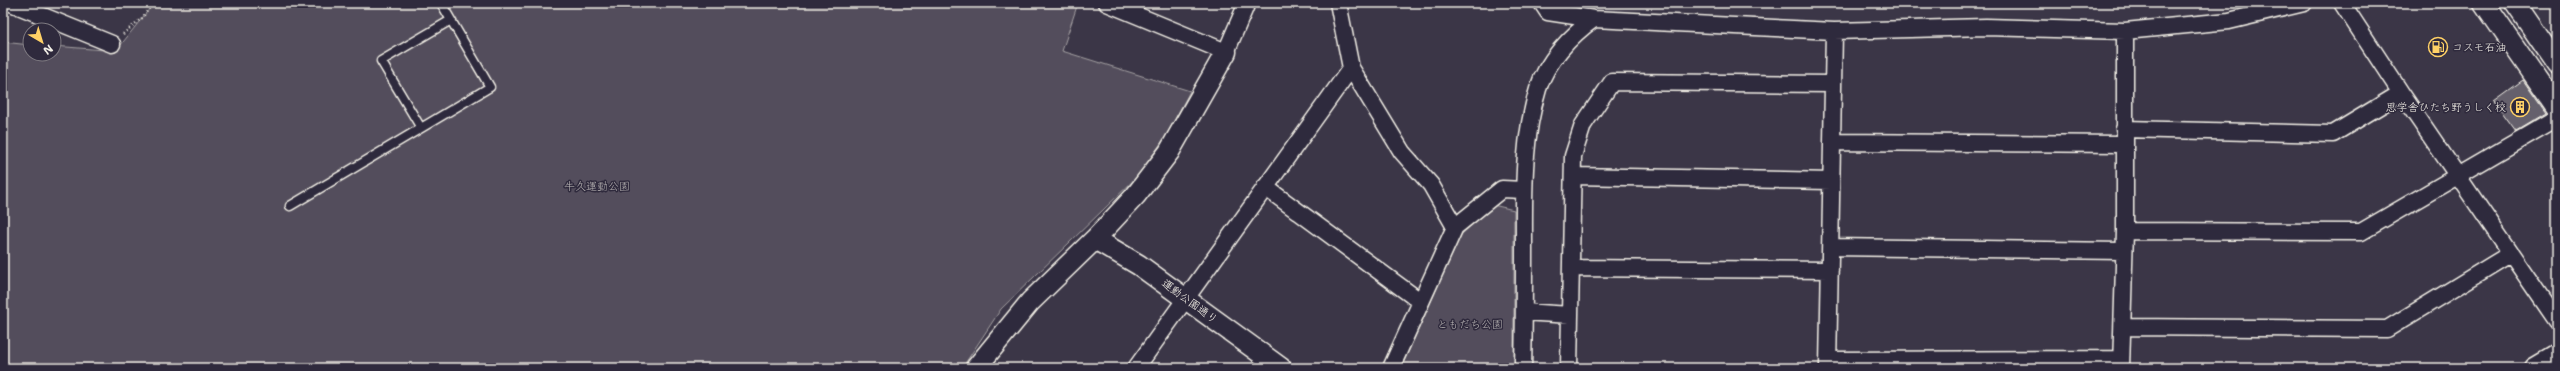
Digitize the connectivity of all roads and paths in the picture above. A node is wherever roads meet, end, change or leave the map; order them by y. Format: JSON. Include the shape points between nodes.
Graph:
{"nodes":[{"id":1,"x":11,"y":3,"type":"edge"},
{"id":2,"x":153,"y":3,"type":"edge"},
{"id":3,"x":441,"y":3,"type":"edge"},
{"id":4,"x":1107,"y":3,"type":"edge"},
{"id":5,"x":1247,"y":3,"type":"edge"},
{"id":6,"x":1338,"y":3,"type":"edge"},
{"id":7,"x":1542,"y":3,"type":"edge"},
{"id":8,"x":2304,"y":3,"type":"edge"},
{"id":9,"x":2342,"y":3,"type":"edge"},
{"id":10,"x":2484,"y":3,"type":"edge"},
{"id":11,"x":2515,"y":3,"type":"edge"},
{"id":12,"x":1127,"y":7,"type":"edge"},
{"id":13,"x":2273,"y":7,"type":"edge"},
{"id":14,"x":1594,"y":19,"type":"junction"},
{"id":15,"x":451,"y":20,"type":"junction"},
{"id":16,"x":1834,"y":31,"type":"junction"},
{"id":17,"x":2125,"y":31,"type":"junction"},
{"id":18,"x":112,"y":44,"type":"joint"},
{"id":19,"x":1226,"y":52,"type":"junction"},
{"id":20,"x":2557,"y":64,"type":"edge"},
{"id":21,"x":1351,"y":68,"type":"junction"},
{"id":22,"x":1833,"y":84,"type":"junction"},
{"id":23,"x":2401,"y":93,"type":"junction"},
{"id":24,"x":2557,"y":108,"type":"edge"},
{"id":25,"x":2557,"y":118,"type":"edge"},
{"id":26,"x":421,"y":128,"type":"junction"},
{"id":27,"x":2124,"y":136,"type":"junction"},
{"id":28,"x":1832,"y":142,"type":"junction"},
{"id":29,"x":1573,"y":176,"type":"junction"},
{"id":30,"x":2457,"y":176,"type":"junction"},
{"id":31,"x":1831,"y":181,"type":"junction"},
{"id":32,"x":1265,"y":187,"type":"junction"},
{"id":33,"x":1524,"y":190,"type":"junction"},
{"id":34,"x":290,"y":206,"type":"dead end"},
{"id":35,"x":1455,"y":227,"type":"junction"},
{"id":36,"x":2125,"y":231,"type":"junction"},
{"id":37,"x":1095,"y":239,"type":"junction"},
{"id":38,"x":1830,"y":247,"type":"junction"},
{"id":39,"x":2123,"y":251,"type":"junction"},
{"id":40,"x":2510,"y":254,"type":"junction"},
{"id":41,"x":1571,"y":268,"type":"junction"},
{"id":42,"x":1830,"y":270,"type":"junction"},
{"id":43,"x":1185,"y":297,"type":"junction"},
{"id":44,"x":1421,"y":302,"type":"junction"},
{"id":45,"x":1524,"y":312,"type":"junction"},
{"id":46,"x":1570,"y":315,"type":"junction"},
{"id":47,"x":2557,"y":321,"type":"edge"},
{"id":48,"x":2123,"y":327,"type":"junction"},
{"id":49,"x":2557,"y":355,"type":"edge"},
{"id":50,"x":1828,"y":364,"type":"edge"},
{"id":51,"x":2120,"y":364,"type":"edge"},
{"id":52,"x":976,"y":368,"type":"edge"},
{"id":53,"x":1136,"y":368,"type":"edge"},
{"id":54,"x":1281,"y":368,"type":"edge"},
{"id":55,"x":1391,"y":368,"type":"edge"},
{"id":56,"x":1523,"y":368,"type":"edge"},
{"id":57,"x":1569,"y":368,"type":"edge"},
{"id":58,"x":2535,"y":368,"type":"edge"}],
"edges":[{"from":1,"to":18,"type":"street"},
{"from":2,"to":18,"type":"path","via":[[142,18]]},
{"from":3,"to":15,"type":"lane"},
{"from":4,"to":12,"type":"street"},
{"from":5,"to":19,"type":"street"},
{"from":6,"to":21,"type":"street"},
{"from":7,"to":14,"type":"street","via":[[1548,12]]},
{"from":8,"to":13,"type":"street"},
{"from":9,"to":23,"type":"street"},
{"from":10,"to":24,"type":"street"},
{"from":11,"to":20,"type":"street"},
{"from":12,"to":19,"type":"street"},
{"from":13,"to":17,"type":"street","via":[[2229,21]]},
{"from":14,"to":16,"type":"street"},
{"from":14,"to":33,"type":"street","via":[[1577,30],[1538,88],[1527,138]]},
{"from":15,"to":26,"type":"lane","via":[[490,87]]},
{"from":15,"to":26,"type":"lane","via":[[381,61]]},
{"from":16,"to":17,"type":"street","via":[[1986,27]]},
{"from":16,"to":22,"type":"street"},
{"from":17,"to":27,"type":"street"},
{"from":19,"to":37,"type":"street","via":[[1169,152],[1136,195]]},
{"from":21,"to":32,"type":"street"},
{"from":21,"to":35,"type":"street","via":[[1402,152],[1431,184]]},
{"from":22,"to":28,"type":"street"},
{"from":22,"to":29,"type":"street","via":[[1612,82],[1583,125],[1573,156]]},
{"from":23,"to":27,"type":"street","via":[[2333,134]]},
{"from":23,"to":30,"type":"street"},
{"from":25,"to":30,"type":"street"},
{"from":26,"to":34,"type":"lane"},
{"from":27,"to":28,"type":"street"},
{"from":27,"to":36,"type":"street"},
{"from":28,"to":31,"type":"street"},
{"from":29,"to":31,"type":"street"},
{"from":29,"to":41,"type":"street"},
{"from":30,"to":36,"type":"street","via":[[2361,232]]},
{"from":30,"to":40,"type":"street"},
{"from":31,"to":38,"type":"street"},
{"from":32,"to":43,"type":"street"},
{"from":32,"to":44,"type":"street"},
{"from":33,"to":35,"type":"street","via":[[1502,189]]},
{"from":33,"to":45,"type":"street"},
{"from":35,"to":44,"type":"street"},
{"from":36,"to":39,"type":"street"},
{"from":37,"to":43,"type":"street","name":"運動公園通り"},
{"from":37,"to":52,"type":"street","via":[[1030,302]]},
{"from":38,"to":39,"type":"street"},
{"from":38,"to":42,"type":"street"},
{"from":39,"to":48,"type":"street"},
{"from":40,"to":47,"type":"street"},
{"from":40,"to":48,"type":"street","via":[[2387,329]]},
{"from":41,"to":42,"type":"street"},
{"from":41,"to":46,"type":"street"},
{"from":42,"to":50,"type":"street"},
{"from":43,"to":53,"type":"street"},
{"from":43,"to":54,"type":"street","name":"運動公園通り"},
{"from":44,"to":55,"type":"street"},
{"from":45,"to":46,"type":"street"},
{"from":45,"to":56,"type":"street"},
{"from":46,"to":57,"type":"street"},
{"from":48,"to":51,"type":"street"},
{"from":49,"to":58,"type":"street"},
{"from":50,"to":51,"type":"street"}]}
